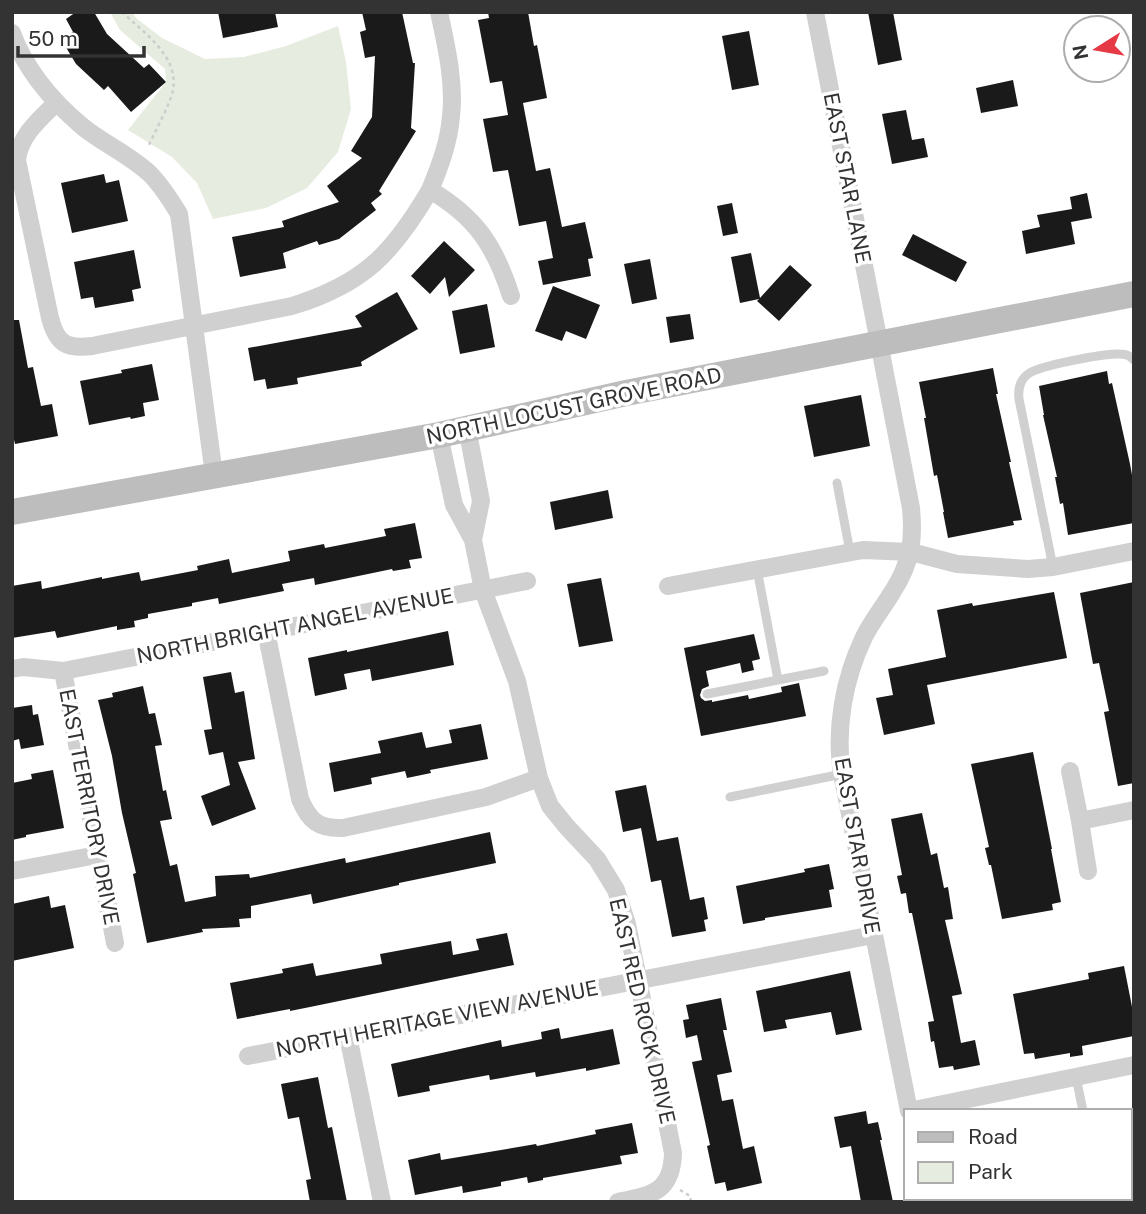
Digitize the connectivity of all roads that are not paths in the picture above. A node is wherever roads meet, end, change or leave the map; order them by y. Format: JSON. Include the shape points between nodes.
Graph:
{"nodes":[{"id":1,"x":439,"y":12,"type":"edge"},
{"id":2,"x":815,"y":12,"type":"edge"},
{"id":3,"x":12,"y":33,"type":"edge"},
{"id":4,"x":56,"y":103,"type":"junction"},
{"id":5,"x":430,"y":190,"type":"junction"},
{"id":6,"x":1134,"y":294,"type":"edge"},
{"id":7,"x":511,"y":296,"type":"dead end"},
{"id":8,"x":194,"y":325,"type":"junction"},
{"id":9,"x":880,"y":344,"type":"junction"},
{"id":10,"x":1134,"y":360,"type":"edge"},
{"id":11,"x":467,"y":428,"type":"junction"},
{"id":12,"x":439,"y":435,"type":"junction"},
{"id":13,"x":214,"y":475,"type":"junction"},
{"id":14,"x":837,"y":483,"type":"dead end"},
{"id":15,"x":12,"y":512,"type":"edge"},
{"id":16,"x":473,"y":540,"type":"junction"},
{"id":17,"x":1134,"y":551,"type":"edge"},
{"id":18,"x":849,"y":552,"type":"junction"},
{"id":19,"x":911,"y":552,"type":"junction"},
{"id":20,"x":1053,"y":567,"type":"junction"},
{"id":21,"x":757,"y":569,"type":"junction"},
{"id":22,"x":527,"y":581,"type":"dead end"},
{"id":23,"x":668,"y":586,"type":"dead end"},
{"id":24,"x":483,"y":590,"type":"junction"},
{"id":25,"x":266,"y":631,"type":"junction"},
{"id":26,"x":12,"y":669,"type":"edge"},
{"id":27,"x":63,"y":671,"type":"junction"},
{"id":28,"x":824,"y":671,"type":"dead end"},
{"id":29,"x":778,"y":680,"type":"junction"},
{"id":30,"x":707,"y":694,"type":"dead end"},
{"id":31,"x":1070,"y":771,"type":"dead end"},
{"id":32,"x":842,"y":774,"type":"junction"},
{"id":33,"x":539,"y":778,"type":"junction"},
{"id":34,"x":730,"y":797,"type":"dead end"},
{"id":35,"x":1134,"y":810,"type":"edge"},
{"id":36,"x":1080,"y":821,"type":"junction"},
{"id":37,"x":97,"y":855,"type":"junction"},
{"id":38,"x":12,"y":871,"type":"edge"},
{"id":39,"x":1088,"y":871,"type":"dead end"},
{"id":40,"x":873,"y":935,"type":"junction"},
{"id":41,"x":115,"y":943,"type":"dead end"},
{"id":42,"x":639,"y":980,"type":"junction"},
{"id":43,"x":348,"y":1036,"type":"junction"},
{"id":44,"x":248,"y":1056,"type":"dead end"},
{"id":45,"x":1134,"y":1065,"type":"edge"},
{"id":46,"x":1076,"y":1077,"type":"junction"},
{"id":47,"x":909,"y":1109,"type":"edge"},
{"id":48,"x":919,"y":1109,"type":"edge"},
{"id":49,"x":1083,"y":1109,"type":"edge"},
{"id":50,"x":382,"y":1202,"type":"edge"},
{"id":51,"x":618,"y":1202,"type":"edge"}],
"edges":[{"from":1,"to":5,"type":"street","via":[[452,114]]},
{"from":2,"to":9,"type":"street","name":"EAST STAR LANE"},
{"from":3,"to":4,"type":"street","via":[[27,66]]},
{"from":4,"to":8,"type":"street","via":[[149,173],[166,192],[179,214]]},
{"from":4,"to":8,"type":"street","via":[[27,134],[18,160],[54,332],[60,341],[76,348]]},
{"from":5,"to":7,"type":"street","via":[[453,203],[474,224],[492,248]]},
{"from":5,"to":8,"type":"street","via":[[388,252],[344,285],[292,306]]},
{"from":6,"to":9,"type":"main road","name":"NORTH LOCUST GROVE ROAD"},
{"from":8,"to":13,"type":"street"},
{"from":9,"to":11,"type":"main road","name":"NORTH LOCUST GROVE ROAD"},
{"from":9,"to":19,"type":"street","name":"EAST STAR DRIVE","via":[[911,508]]},
{"from":10,"to":20,"type":"lane","via":[[1116,354],[1041,368],[1027,374],[1020,385]]},
{"from":11,"to":12,"type":"main road","name":"NORTH LOCUST GROVE ROAD"},
{"from":11,"to":16,"type":"street","name":"EAST RED ROCK DRIVE","via":[[481,501]]},
{"from":12,"to":13,"type":"main road","name":"NORTH LOCUST GROVE ROAD"},
{"from":12,"to":16,"type":"street","name":"EAST RED ROCK DRIVE","via":[[454,505]]},
{"from":13,"to":15,"type":"main road","name":"NORTH LOCUST GROVE ROAD"},
{"from":14,"to":18,"type":"lane"},
{"from":16,"to":24,"type":"street","name":"EAST RED ROCK DRIVE"},
{"from":17,"to":20,"type":"street"},
{"from":18,"to":19,"type":"street"},
{"from":18,"to":21,"type":"street"},
{"from":19,"to":20,"type":"street","via":[[957,564]]},
{"from":19,"to":32,"type":"street","name":"EAST STAR DRIVE","via":[[850,669],[839,736]]},
{"from":21,"to":23,"type":"street"},
{"from":21,"to":29,"type":"lane"},
{"from":22,"to":24,"type":"street","name":"NORTH BRIGHT ANGEL AVENUE"},
{"from":24,"to":25,"type":"street","name":"NORTH BRIGHT ANGEL AVENUE"},
{"from":24,"to":33,"type":"street","name":"EAST RED ROCK DRIVE","via":[[517,681]]},
{"from":25,"to":27,"type":"street","name":"NORTH BRIGHT ANGEL AVENUE"},
{"from":25,"to":33,"type":"street","via":[[300,799],[320,825],[343,828],[461,803]]},
{"from":26,"to":27,"type":"street","name":"NORTH BRIGHT ANGEL AVENUE"},
{"from":27,"to":37,"type":"street","name":"EAST TERRITORY DRIVE"},
{"from":28,"to":29,"type":"lane"},
{"from":29,"to":30,"type":"lane"},
{"from":31,"to":36,"type":"street"},
{"from":32,"to":34,"type":"lane"},
{"from":32,"to":40,"type":"street","name":"EAST STAR DRIVE"},
{"from":33,"to":42,"type":"street","name":"EAST RED ROCK DRIVE","via":[[550,806],[597,859],[616,890]]},
{"from":35,"to":36,"type":"street"},
{"from":36,"to":39,"type":"street"},
{"from":37,"to":38,"type":"street"},
{"from":37,"to":41,"type":"street","name":"EAST TERRITORY DRIVE"},
{"from":40,"to":42,"type":"street","name":"NORTH HERITAGE VIEW AVENUE"},
{"from":40,"to":47,"type":"street","name":"EAST STAR DRIVE"},
{"from":42,"to":43,"type":"street","name":"NORTH HERITAGE VIEW AVENUE"},
{"from":42,"to":51,"type":"street","name":"EAST RED ROCK DRIVE","via":[[673,1153],[673,1183],[644,1197]]},
{"from":43,"to":44,"type":"street","name":"NORTH HERITAGE VIEW AVENUE"},
{"from":43,"to":50,"type":"street"},
{"from":45,"to":46,"type":"street"},
{"from":46,"to":48,"type":"street"},
{"from":46,"to":49,"type":"lane"}]}
